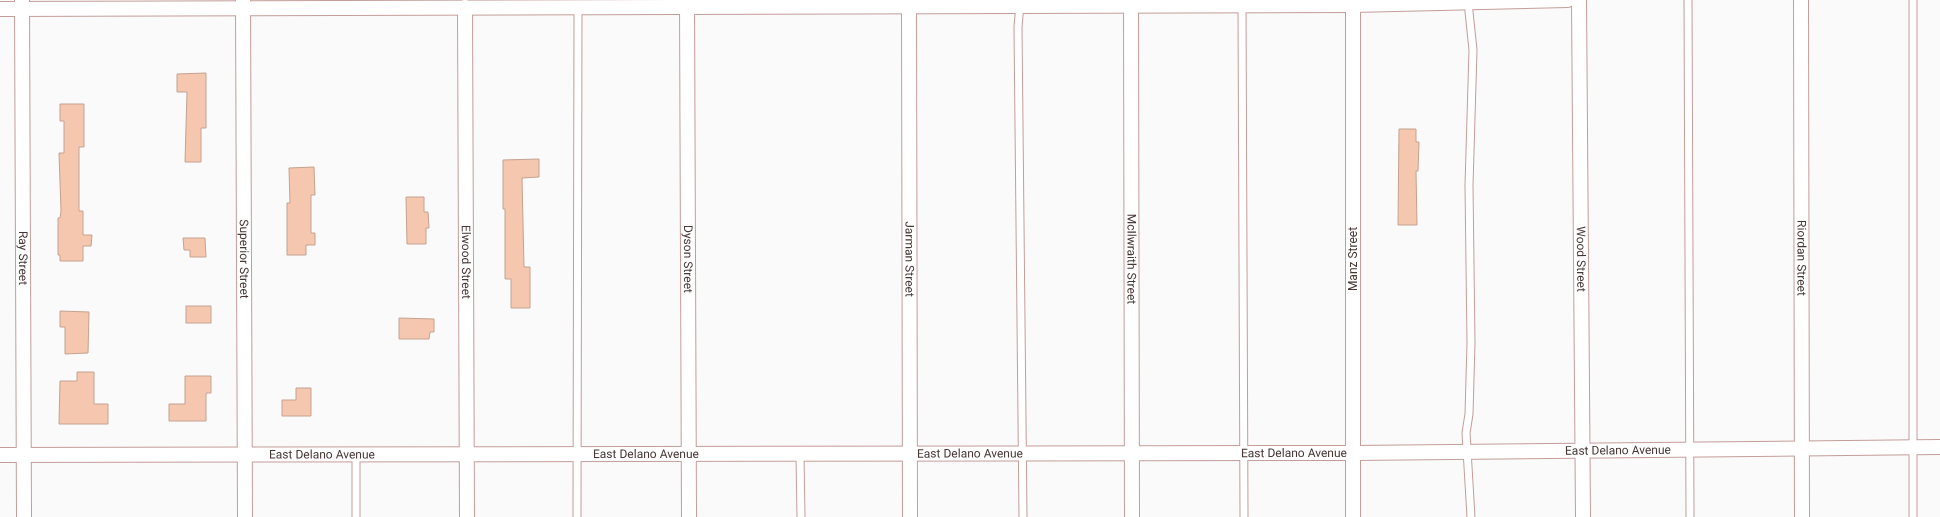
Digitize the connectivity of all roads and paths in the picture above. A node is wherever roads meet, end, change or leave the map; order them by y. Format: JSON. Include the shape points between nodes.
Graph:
{"nodes":[{"id":1,"x":1568,"y":0,"type":"edge"},
{"id":2,"x":1579,"y":0,"type":"edge"},
{"id":3,"x":1688,"y":0,"type":"edge"},
{"id":4,"x":1800,"y":0,"type":"edge"},
{"id":5,"x":1913,"y":0,"type":"edge"},
{"id":6,"x":1353,"y":2,"type":"edge"},
{"id":7,"x":1468,"y":2,"type":"junction"},
{"id":8,"x":909,"y":3,"type":"edge"},
{"id":9,"x":1020,"y":3,"type":"edge"},
{"id":10,"x":1131,"y":3,"type":"edge"},
{"id":11,"x":1242,"y":3,"type":"edge"},
{"id":12,"x":243,"y":4,"type":"edge"},
{"id":13,"x":687,"y":4,"type":"edge"},
{"id":14,"x":23,"y":5,"type":"edge"},
{"id":15,"x":465,"y":7,"type":"junction"},
{"id":16,"x":578,"y":7,"type":"junction"},
{"id":17,"x":0,"y":9,"type":"edge"},
{"id":18,"x":1913,"y":447,"type":"junction"},
{"id":19,"x":1940,"y":447,"type":"edge"},
{"id":20,"x":1802,"y":448,"type":"junction"},
{"id":21,"x":1690,"y":449,"type":"junction"},
{"id":22,"x":1582,"y":451,"type":"junction"},
{"id":23,"x":1466,"y":452,"type":"junction"},
{"id":24,"x":1243,"y":453,"type":"junction"},
{"id":25,"x":1353,"y":453,"type":"junction"},
{"id":26,"x":245,"y":454,"type":"junction"},
{"id":27,"x":356,"y":454,"type":"junction"},
{"id":28,"x":467,"y":454,"type":"junction"},
{"id":29,"x":577,"y":454,"type":"junction"},
{"id":30,"x":689,"y":454,"type":"junction"},
{"id":31,"x":800,"y":454,"type":"junction"},
{"id":32,"x":1023,"y":454,"type":"junction"},
{"id":33,"x":1132,"y":454,"type":"junction"},
{"id":34,"x":0,"y":455,"type":"edge"},
{"id":35,"x":24,"y":455,"type":"junction"},
{"id":36,"x":910,"y":455,"type":"junction"},
{"id":37,"x":24,"y":517,"type":"edge"},
{"id":38,"x":245,"y":517,"type":"edge"},
{"id":39,"x":356,"y":517,"type":"edge"},
{"id":40,"x":467,"y":517,"type":"edge"},
{"id":41,"x":577,"y":517,"type":"edge"},
{"id":42,"x":689,"y":517,"type":"edge"},
{"id":43,"x":801,"y":517,"type":"edge"},
{"id":44,"x":910,"y":517,"type":"edge"},
{"id":45,"x":1023,"y":517,"type":"edge"},
{"id":46,"x":1132,"y":517,"type":"edge"},
{"id":47,"x":1244,"y":517,"type":"edge"},
{"id":48,"x":1353,"y":517,"type":"edge"},
{"id":49,"x":1471,"y":517,"type":"edge"},
{"id":50,"x":1583,"y":517,"type":"edge"},
{"id":51,"x":1690,"y":517,"type":"edge"},
{"id":52,"x":1802,"y":517,"type":"edge"},
{"id":53,"x":1913,"y":517,"type":"edge"}],
"edges":[{"from":1,"to":7,"type":"street"},
{"from":2,"to":22,"type":"street","name":"Wood Street"},
{"from":3,"to":21,"type":"lane"},
{"from":4,"to":20,"type":"street","name":"Riordan Street"},
{"from":5,"to":18,"type":"lane"},
{"from":6,"to":7,"type":"street"},
{"from":6,"to":11,"type":"street"},
{"from":6,"to":25,"type":"street","name":"Manz Street"},
{"from":7,"to":23,"type":"lane","via":[[1473,50],[1469,185],[1471,343]]},
{"from":8,"to":9,"type":"street"},
{"from":8,"to":13,"type":"street"},
{"from":8,"to":36,"type":"street","name":"Jarman Street"},
{"from":9,"to":10,"type":"street"},
{"from":9,"to":32,"type":"lane","via":[[1018,35]]},
{"from":10,"to":11,"type":"street"},
{"from":10,"to":33,"type":"street","name":"McIlwraith Street"},
{"from":11,"to":24,"type":"lane"},
{"from":12,"to":14,"type":"street"},
{"from":12,"to":15,"type":"street"},
{"from":12,"to":26,"type":"street","name":"Superior Street"},
{"from":13,"to":16,"type":"street"},
{"from":13,"to":30,"type":"street","name":"Dyson Street"},
{"from":14,"to":17,"type":"street"},
{"from":14,"to":35,"type":"street","name":"Ray Street"},
{"from":15,"to":16,"type":"street"},
{"from":15,"to":28,"type":"street","name":"Elwood Street"},
{"from":16,"to":29,"type":"lane"},
{"from":18,"to":19,"type":"street","name":"East Delano Avenue"},
{"from":18,"to":20,"type":"street","name":"East Delano Avenue"},
{"from":18,"to":53,"type":"lane"},
{"from":20,"to":21,"type":"street","name":"East Delano Avenue"},
{"from":20,"to":52,"type":"street","name":"Riordan Street"},
{"from":21,"to":22,"type":"street","name":"East Delano Avenue"},
{"from":21,"to":51,"type":"lane"},
{"from":22,"to":23,"type":"street","name":"East Delano Avenue"},
{"from":22,"to":50,"type":"street","name":"Wood Street"},
{"from":23,"to":25,"type":"street","name":"East Delano Avenue"},
{"from":23,"to":49,"type":"lane"},
{"from":24,"to":25,"type":"street","name":"East Delano Avenue"},
{"from":24,"to":33,"type":"street","name":"East Delano Avenue"},
{"from":24,"to":47,"type":"lane"},
{"from":25,"to":48,"type":"street","name":"Manz Street"},
{"from":26,"to":27,"type":"street","name":"East Delano Avenue"},
{"from":26,"to":35,"type":"street","name":"East Delano Avenue"},
{"from":26,"to":38,"type":"street","name":"Superior Street"},
{"from":27,"to":28,"type":"street","name":"East Delano Avenue"},
{"from":27,"to":39,"type":"lane"},
{"from":28,"to":29,"type":"street","name":"East Delano Avenue"},
{"from":28,"to":40,"type":"street","name":"Elwood Street"},
{"from":29,"to":30,"type":"street","name":"East Delano Avenue"},
{"from":29,"to":41,"type":"lane"},
{"from":30,"to":31,"type":"street","name":"East Delano Avenue"},
{"from":30,"to":42,"type":"street","name":"Dyson Street"},
{"from":31,"to":36,"type":"street","name":"East Delano Avenue"},
{"from":31,"to":43,"type":"lane"},
{"from":32,"to":33,"type":"street","name":"East Delano Avenue"},
{"from":32,"to":36,"type":"street","name":"East Delano Avenue"},
{"from":32,"to":45,"type":"lane"},
{"from":33,"to":46,"type":"street","name":"McIlwraith Street"},
{"from":34,"to":35,"type":"street","name":"East Delano Avenue"},
{"from":35,"to":37,"type":"street","name":"Ray Street"},
{"from":36,"to":44,"type":"street","name":"Jarman Street"}]}
